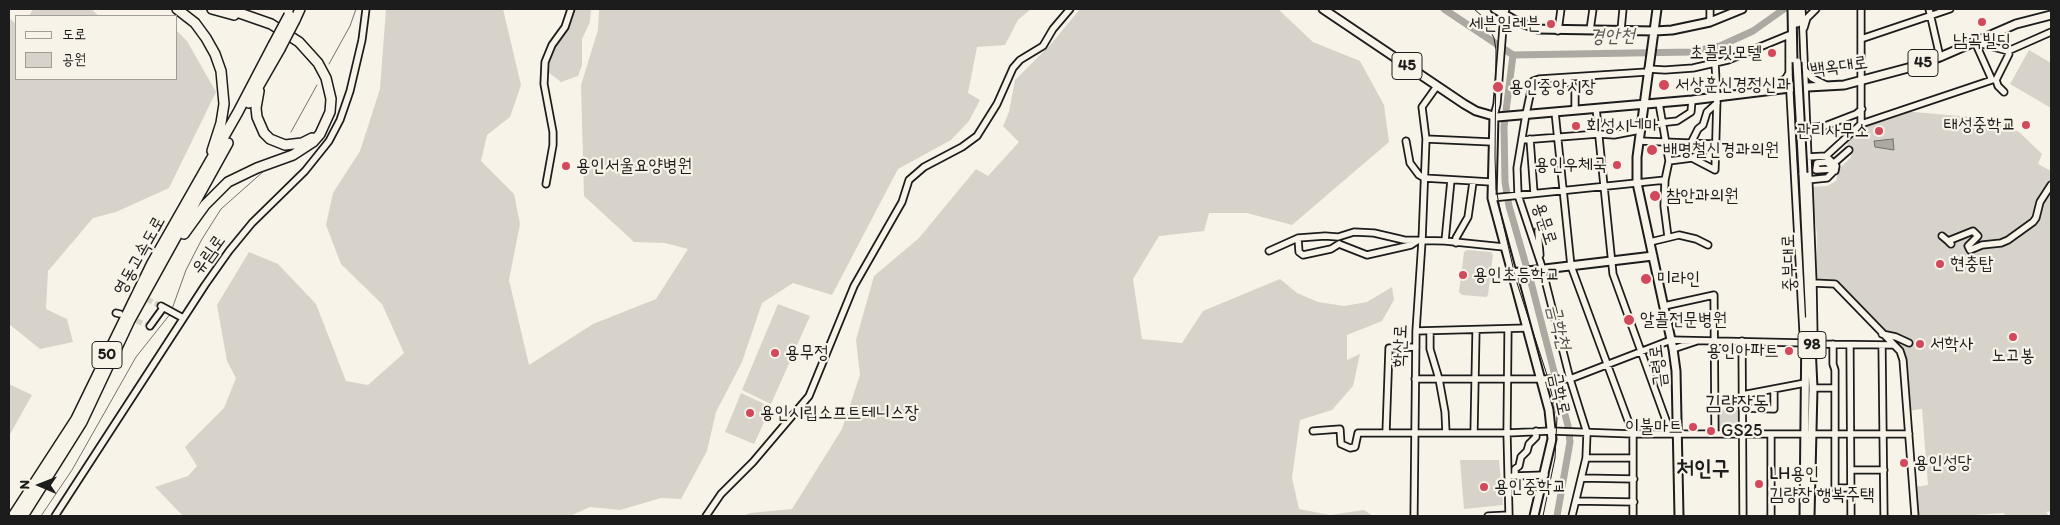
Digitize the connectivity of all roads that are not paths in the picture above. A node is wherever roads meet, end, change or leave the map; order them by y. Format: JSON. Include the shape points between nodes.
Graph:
{"nodes":[{"id":1,"x":177,"y":9,"type":"edge"},
{"id":2,"x":212,"y":9,"type":"edge"},
{"id":3,"x":228,"y":9,"type":"edge"},
{"id":4,"x":300,"y":9,"type":"edge"},
{"id":5,"x":366,"y":9,"type":"edge"},
{"id":6,"x":571,"y":9,"type":"edge"},
{"id":7,"x":1070,"y":9,"type":"edge"},
{"id":8,"x":1324,"y":9,"type":"edge"},
{"id":9,"x":1495,"y":9,"type":"edge"},
{"id":10,"x":1561,"y":9,"type":"edge"},
{"id":11,"x":1587,"y":9,"type":"edge"},
{"id":12,"x":1593,"y":9,"type":"edge"},
{"id":13,"x":1623,"y":9,"type":"edge"},
{"id":14,"x":1657,"y":9,"type":"edge"},
{"id":15,"x":1710,"y":9,"type":"edge"},
{"id":16,"x":1742,"y":9,"type":"edge"},
{"id":17,"x":1794,"y":9,"type":"edge"},
{"id":18,"x":1802,"y":9,"type":"edge"},
{"id":19,"x":1816,"y":9,"type":"edge"},
{"id":20,"x":1861,"y":9,"type":"edge"},
{"id":21,"x":1950,"y":9,"type":"edge"},
{"id":22,"x":1930,"y":12,"type":"edge"},
{"id":23,"x":292,"y":14,"type":"edge"},
{"id":24,"x":1504,"y":14,"type":"edge"},
{"id":25,"x":2051,"y":15,"type":"edge"},
{"id":26,"x":1592,"y":17,"type":"junction"},
{"id":27,"x":1710,"y":22,"type":"junction"},
{"id":28,"x":1794,"y":26,"type":"junction"},
{"id":29,"x":1590,"y":30,"type":"junction"},
{"id":30,"x":1621,"y":30,"type":"junction"},
{"id":31,"x":1558,"y":31,"type":"junction"},
{"id":32,"x":2000,"y":31,"type":"junction"},
{"id":33,"x":1802,"y":32,"type":"junction"},
{"id":34,"x":2051,"y":32,"type":"edge"},
{"id":35,"x":1652,"y":34,"type":"junction"},
{"id":36,"x":1861,"y":39,"type":"junction"},
{"id":37,"x":1975,"y":42,"type":"junction"},
{"id":38,"x":276,"y":47,"type":"junction"},
{"id":39,"x":2008,"y":51,"type":"junction"},
{"id":40,"x":1940,"y":57,"type":"junction"},
{"id":41,"x":1715,"y":63,"type":"junction"},
{"id":42,"x":1803,"y":68,"type":"junction"},
{"id":43,"x":268,"y":70,"type":"junction"},
{"id":44,"x":1648,"y":71,"type":"junction"},
{"id":45,"x":1789,"y":72,"type":"junction"},
{"id":46,"x":1565,"y":78,"type":"junction"},
{"id":47,"x":1862,"y":81,"type":"junction"},
{"id":48,"x":1437,"y":86,"type":"junction"},
{"id":49,"x":1828,"y":86,"type":"junction"},
{"id":50,"x":1804,"y":87,"type":"junction"},
{"id":51,"x":1790,"y":88,"type":"junction"},
{"id":52,"x":1769,"y":91,"type":"junction"},
{"id":53,"x":2004,"y":92,"type":"dead end"},
{"id":54,"x":1692,"y":100,"type":"junction"},
{"id":55,"x":1717,"y":100,"type":"junction"},
{"id":56,"x":1659,"y":103,"type":"junction"},
{"id":57,"x":1644,"y":104,"type":"junction"},
{"id":58,"x":1596,"y":108,"type":"junction"},
{"id":59,"x":1862,"y":109,"type":"junction"},
{"id":60,"x":1576,"y":110,"type":"junction"},
{"id":61,"x":1556,"y":112,"type":"junction"},
{"id":62,"x":1526,"y":114,"type":"junction"},
{"id":63,"x":1495,"y":116,"type":"junction"},
{"id":64,"x":1662,"y":124,"type":"junction"},
{"id":65,"x":1860,"y":124,"type":"junction"},
{"id":66,"x":1641,"y":127,"type":"junction"},
{"id":67,"x":1806,"y":128,"type":"junction"},
{"id":68,"x":1598,"y":134,"type":"junction"},
{"id":69,"x":1558,"y":136,"type":"junction"},
{"id":70,"x":1426,"y":139,"type":"junction"},
{"id":71,"x":1522,"y":140,"type":"junction"},
{"id":72,"x":1530,"y":140,"type":"junction"},
{"id":73,"x":1406,"y":141,"type":"dead end"},
{"id":74,"x":1492,"y":142,"type":"junction"},
{"id":75,"x":1639,"y":142,"type":"junction"},
{"id":76,"x":1665,"y":142,"type":"junction"},
{"id":77,"x":1691,"y":143,"type":"junction"},
{"id":78,"x":1715,"y":144,"type":"junction"},
{"id":79,"x":1849,"y":150,"type":"dead end"},
{"id":80,"x":1826,"y":156,"type":"junction"},
{"id":81,"x":1807,"y":157,"type":"junction"},
{"id":82,"x":1692,"y":158,"type":"junction"},
{"id":83,"x":1669,"y":161,"type":"junction"},
{"id":84,"x":1833,"y":168,"type":"junction"},
{"id":85,"x":1804,"y":176,"type":"junction"},
{"id":86,"x":1424,"y":178,"type":"junction"},
{"id":87,"x":1451,"y":180,"type":"junction"},
{"id":88,"x":1665,"y":180,"type":"junction"},
{"id":89,"x":1473,"y":182,"type":"junction"},
{"id":90,"x":1491,"y":182,"type":"junction"},
{"id":91,"x":1638,"y":183,"type":"junction"},
{"id":92,"x":546,"y":184,"type":"dead end"},
{"id":93,"x":2051,"y":185,"type":"edge"},
{"id":94,"x":1604,"y":186,"type":"junction"},
{"id":95,"x":195,"y":190,"type":"junction"},
{"id":96,"x":1564,"y":190,"type":"junction"},
{"id":97,"x":1534,"y":193,"type":"junction"},
{"id":98,"x":1516,"y":195,"type":"junction"},
{"id":99,"x":1496,"y":197,"type":"junction"},
{"id":100,"x":1538,"y":231,"type":"dead end"},
{"id":101,"x":1668,"y":236,"type":"junction"},
{"id":102,"x":1942,"y":236,"type":"dead end"},
{"id":103,"x":1338,"y":237,"type":"junction"},
{"id":104,"x":1298,"y":238,"type":"junction"},
{"id":105,"x":1420,"y":241,"type":"junction"},
{"id":106,"x":1445,"y":241,"type":"junction"},
{"id":107,"x":1650,"y":242,"type":"junction"},
{"id":108,"x":1456,"y":243,"type":"junction"},
{"id":109,"x":1338,"y":244,"type":"junction"},
{"id":110,"x":1708,"y":245,"type":"dead end"},
{"id":111,"x":1504,"y":246,"type":"junction"},
{"id":112,"x":1269,"y":250,"type":"dead end"},
{"id":113,"x":1653,"y":256,"type":"junction"},
{"id":114,"x":1612,"y":260,"type":"junction"},
{"id":115,"x":1571,"y":266,"type":"junction"},
{"id":116,"x":1540,"y":268,"type":"junction"},
{"id":117,"x":158,"y":271,"type":"junction"},
{"id":118,"x":1512,"y":273,"type":"junction"},
{"id":119,"x":1813,"y":283,"type":"junction"},
{"id":120,"x":1664,"y":306,"type":"junction"},
{"id":121,"x":184,"y":318,"type":"junction"},
{"id":122,"x":150,"y":326,"type":"dead end"},
{"id":123,"x":1525,"y":329,"type":"junction"},
{"id":124,"x":1508,"y":330,"type":"junction"},
{"id":125,"x":1416,"y":331,"type":"junction"},
{"id":126,"x":1430,"y":331,"type":"junction"},
{"id":127,"x":1476,"y":331,"type":"junction"},
{"id":128,"x":1882,"y":334,"type":"junction"},
{"id":129,"x":1896,"y":337,"type":"junction"},
{"id":130,"x":1671,"y":340,"type":"junction"},
{"id":131,"x":1699,"y":340,"type":"junction"},
{"id":132,"x":1713,"y":341,"type":"junction"},
{"id":133,"x":1742,"y":341,"type":"junction"},
{"id":134,"x":1809,"y":343,"type":"junction"},
{"id":135,"x":1909,"y":343,"type":"dead end"},
{"id":136,"x":1833,"y":344,"type":"junction"},
{"id":137,"x":1850,"y":345,"type":"junction"},
{"id":138,"x":1882,"y":345,"type":"junction"},
{"id":139,"x":1893,"y":345,"type":"junction"},
{"id":140,"x":1416,"y":347,"type":"junction"},
{"id":141,"x":1673,"y":349,"type":"junction"},
{"id":142,"x":1642,"y":351,"type":"junction"},
{"id":143,"x":1900,"y":351,"type":"junction"},
{"id":144,"x":1608,"y":364,"type":"junction"},
{"id":145,"x":1415,"y":378,"type":"junction"},
{"id":146,"x":1439,"y":379,"type":"junction"},
{"id":147,"x":1475,"y":379,"type":"junction"},
{"id":148,"x":1507,"y":379,"type":"junction"},
{"id":149,"x":1542,"y":379,"type":"junction"},
{"id":150,"x":1570,"y":379,"type":"junction"},
{"id":151,"x":1805,"y":383,"type":"junction"},
{"id":152,"x":1813,"y":388,"type":"junction"},
{"id":153,"x":1835,"y":388,"type":"junction"},
{"id":154,"x":1774,"y":389,"type":"junction"},
{"id":155,"x":1742,"y":395,"type":"junction"},
{"id":156,"x":1742,"y":408,"type":"junction"},
{"id":157,"x":1313,"y":431,"type":"dead end"},
{"id":158,"x":1536,"y":431,"type":"junction"},
{"id":159,"x":1553,"y":432,"type":"junction"},
{"id":160,"x":1386,"y":433,"type":"junction"},
{"id":161,"x":1414,"y":433,"type":"junction"},
{"id":162,"x":1446,"y":433,"type":"junction"},
{"id":163,"x":1474,"y":433,"type":"junction"},
{"id":164,"x":1507,"y":433,"type":"junction"},
{"id":165,"x":1585,"y":433,"type":"junction"},
{"id":166,"x":1633,"y":434,"type":"junction"},
{"id":167,"x":1675,"y":434,"type":"junction"},
{"id":168,"x":1715,"y":434,"type":"junction"},
{"id":169,"x":1742,"y":434,"type":"junction"},
{"id":170,"x":1771,"y":434,"type":"junction"},
{"id":171,"x":1808,"y":434,"type":"junction"},
{"id":172,"x":1835,"y":434,"type":"junction"},
{"id":173,"x":1851,"y":434,"type":"junction"},
{"id":174,"x":1883,"y":434,"type":"junction"},
{"id":175,"x":1909,"y":434,"type":"junction"},
{"id":176,"x":1586,"y":458,"type":"junction"},
{"id":177,"x":1633,"y":458,"type":"junction"},
{"id":178,"x":1851,"y":470,"type":"junction"},
{"id":179,"x":1884,"y":470,"type":"junction"},
{"id":180,"x":1545,"y":475,"type":"junction"},
{"id":181,"x":1508,"y":476,"type":"junction"},
{"id":182,"x":1515,"y":476,"type":"junction"},
{"id":183,"x":1582,"y":478,"type":"junction"},
{"id":184,"x":1634,"y":479,"type":"junction"},
{"id":185,"x":1851,"y":488,"type":"junction"},
{"id":186,"x":1576,"y":501,"type":"junction"},
{"id":187,"x":1634,"y":502,"type":"junction"},
{"id":188,"x":12,"y":516,"type":"edge"},
{"id":189,"x":23,"y":516,"type":"edge"},
{"id":190,"x":55,"y":516,"type":"edge"},
{"id":191,"x":706,"y":516,"type":"edge"},
{"id":192,"x":1414,"y":516,"type":"edge"},
{"id":193,"x":1488,"y":516,"type":"edge"},
{"id":194,"x":1534,"y":516,"type":"edge"},
{"id":195,"x":1572,"y":516,"type":"edge"},
{"id":196,"x":1633,"y":516,"type":"edge"},
{"id":197,"x":1679,"y":516,"type":"edge"},
{"id":198,"x":1743,"y":516,"type":"edge"},
{"id":199,"x":1771,"y":516,"type":"edge"},
{"id":200,"x":1804,"y":516,"type":"edge"},
{"id":201,"x":1810,"y":516,"type":"edge"},
{"id":202,"x":1851,"y":516,"type":"edge"},
{"id":203,"x":1884,"y":516,"type":"edge"},
{"id":204,"x":1915,"y":516,"type":"edge"}],
"edges":[{"from":1,"to":95,"type":"highway","via":[[195,23],[206,38],[215,54],[223,86],[221,123],[214,148]]},
{"from":2,"to":43,"type":"highway","via":[[289,39],[315,64],[328,99],[324,122],[311,139],[285,145],[276,143],[259,126],[256,108]]},
{"from":3,"to":117,"type":"highway","via":[[271,24],[299,42],[318,63],[326,78],[331,99],[330,112],[320,134],[304,149],[243,174],[216,193]]},
{"from":4,"to":23,"type":"highway","name":"영동고속도로","number":"50"},
{"from":5,"to":121,"type":"street","name":"유림로","via":[[350,92],[329,140],[305,171],[252,223],[229,251]]},
{"from":6,"to":92,"type":"street","via":[[565,27],[545,62],[544,84],[553,132]]},
{"from":7,"to":191,"type":"street","via":[[1043,46],[1013,68],[997,104],[977,136],[924,167],[909,180],[902,202],[854,286],[809,396],[721,494]]},
{"from":8,"to":48,"type":"main road","name":"백옥대로","number":"45"},
{"from":9,"to":24,"type":"main road"},
{"from":10,"to":31,"type":"street"},
{"from":11,"to":26,"type":"street"},
{"from":12,"to":26,"type":"street"},
{"from":13,"to":30,"type":"street"},
{"from":14,"to":35,"type":"main road"},
{"from":15,"to":27,"type":"street"},
{"from":16,"to":27,"type":"main road"},
{"from":17,"to":28,"type":"main road","name":"중부대로","number":"98"},
{"from":18,"to":28,"type":"street"},
{"from":19,"to":33,"type":"street","via":[[1807,18]]},
{"from":20,"to":36,"type":"street"},
{"from":21,"to":22,"type":"street"},
{"from":22,"to":36,"type":"street"},
{"from":22,"to":40,"type":"street"},
{"from":23,"to":38,"type":"highway","name":"영동고속도로","number":"50","bridge":true},
{"from":24,"to":31,"type":"main road","via":[[1537,30]]},
{"from":24,"to":63,"type":"street","name":"금학로"},
{"from":25,"to":32,"type":"main road","name":"백옥대로","number":"45"},
{"from":26,"to":29,"type":"street"},
{"from":27,"to":35,"type":"main road"},
{"from":28,"to":33,"type":"street"},
{"from":28,"to":41,"type":"street","via":[[1728,60]]},
{"from":28,"to":45,"type":"street"},
{"from":28,"to":85,"type":"main road","name":"중부대로","number":"98","bridge":true},
{"from":29,"to":30,"type":"main road"},
{"from":29,"to":31,"type":"main road"},
{"from":30,"to":35,"type":"main road"},
{"from":32,"to":37,"type":"main road","name":"백옥대로","number":"45"},
{"from":32,"to":39,"type":"street"},
{"from":33,"to":42,"type":"street"},
{"from":34,"to":39,"type":"street"},
{"from":35,"to":44,"type":"main road","name":"금령로"},
{"from":36,"to":47,"type":"street"},
{"from":37,"to":39,"type":"street"},
{"from":37,"to":40,"type":"main road","name":"백옥대로","number":"45"},
{"from":37,"to":65,"type":"street","via":[[1992,80]]},
{"from":38,"to":43,"type":"highway","name":"영동고속도로","number":"50"},
{"from":38,"to":95,"type":"highway","name":"영동고속도로","number":"50"},
{"from":39,"to":53,"type":"street","via":[[1996,80]]},
{"from":40,"to":47,"type":"main road","name":"백옥대로","number":"45"},
{"from":41,"to":44,"type":"street"},
{"from":41,"to":55,"type":"street"},
{"from":42,"to":49,"type":"street","via":[[1812,78]]},
{"from":42,"to":50,"type":"street"},
{"from":43,"to":117,"type":"highway","name":"영동고속도로","number":"50"},
{"from":44,"to":46,"type":"street"},
{"from":44,"to":57,"type":"main road","name":"금령로"},
{"from":45,"to":51,"type":"street"},
{"from":45,"to":52,"type":"street"},
{"from":46,"to":60,"type":"street","via":[[1575,88]]},
{"from":46,"to":62,"type":"street","name":"용문로","via":[[1532,81]]},
{"from":47,"to":49,"type":"main road","name":"백옥대로","number":"45"},
{"from":47,"to":59,"type":"street"},
{"from":48,"to":63,"type":"main road","name":"백옥대로","number":"45","via":[[1476,111]]},
{"from":48,"to":70,"type":"street","name":"학산로","via":[[1422,107]]},
{"from":49,"to":50,"type":"main road","name":"백옥대로","number":"45"},
{"from":50,"to":51,"type":"main road","name":"백옥대로","number":"45"},
{"from":50,"to":67,"type":"street"},
{"from":51,"to":52,"type":"main road","name":"백옥대로","number":"45"},
{"from":51,"to":134,"type":"street","via":[[1803,330]]},
{"from":52,"to":55,"type":"main road","name":"백옥대로","number":"45"},
{"from":54,"to":55,"type":"main road","name":"백옥대로","number":"45"},
{"from":54,"to":56,"type":"main road","name":"백옥대로","number":"45"},
{"from":54,"to":64,"type":"street","via":[[1691,112],[1676,121]]},
{"from":55,"to":77,"type":"street"},
{"from":55,"to":78,"type":"street"},
{"from":56,"to":57,"type":"main road","name":"백옥대로","number":"45"},
{"from":56,"to":64,"type":"street"},
{"from":57,"to":58,"type":"main road","name":"백옥대로","number":"45"},
{"from":57,"to":66,"type":"main road","name":"금령로"},
{"from":58,"to":60,"type":"main road","name":"백옥대로","number":"45"},
{"from":58,"to":68,"type":"street"},
{"from":59,"to":65,"type":"street"},
{"from":59,"to":67,"type":"street","via":[[1826,126]]},
{"from":60,"to":61,"type":"main road","name":"백옥대로","number":"45"},
{"from":61,"to":62,"type":"main road","name":"백옥대로","number":"45"},
{"from":61,"to":69,"type":"street"},
{"from":62,"to":63,"type":"main road","name":"백옥대로","number":"45"},
{"from":62,"to":71,"type":"street","name":"용문로"},
{"from":63,"to":74,"type":"main road","name":"금학로"},
{"from":64,"to":66,"type":"street"},
{"from":64,"to":76,"type":"street"},
{"from":65,"to":80,"type":"street"},
{"from":66,"to":68,"type":"street","via":[[1614,135]]},
{"from":66,"to":75,"type":"main road","name":"금령로"},
{"from":67,"to":81,"type":"street"},
{"from":68,"to":69,"type":"street"},
{"from":68,"to":94,"type":"street"},
{"from":69,"to":72,"type":"street"},
{"from":69,"to":96,"type":"street"},
{"from":70,"to":74,"type":"street"},
{"from":70,"to":86,"type":"street","name":"학산로"},
{"from":71,"to":72,"type":"street"},
{"from":71,"to":98,"type":"street","name":"용문로"},
{"from":72,"to":97,"type":"street"},
{"from":73,"to":86,"type":"street","via":[[1410,163]]},
{"from":74,"to":90,"type":"main road","name":"금학로"},
{"from":75,"to":76,"type":"street"},
{"from":75,"to":91,"type":"main road","name":"금령로"},
{"from":76,"to":77,"type":"street"},
{"from":76,"to":83,"type":"street"},
{"from":77,"to":78,"type":"street"},
{"from":78,"to":82,"type":"street"},
{"from":78,"to":82,"type":"street","via":[[1715,170]]},
{"from":79,"to":84,"type":"street"},
{"from":80,"to":81,"type":"street"},
{"from":80,"to":84,"type":"street"},
{"from":81,"to":85,"type":"street"},
{"from":82,"to":83,"type":"street"},
{"from":83,"to":88,"type":"street"},
{"from":84,"to":85,"type":"street","via":[[1827,178]]},
{"from":85,"to":119,"type":"street"},
{"from":85,"to":134,"type":"main road","name":"중부대로","number":"98"},
{"from":86,"to":87,"type":"street"},
{"from":86,"to":105,"type":"street","name":"학산로"},
{"from":87,"to":89,"type":"street"},
{"from":87,"to":106,"type":"street"},
{"from":88,"to":91,"type":"street"},
{"from":88,"to":101,"type":"street"},
{"from":89,"to":90,"type":"street"},
{"from":89,"to":108,"type":"street","via":[[1468,217]]},
{"from":90,"to":99,"type":"main road","name":"금학로"},
{"from":91,"to":94,"type":"street"},
{"from":91,"to":107,"type":"main road","name":"금령로"},
{"from":93,"to":102,"type":"street","via":[[2040,202],[2034,222],[2008,240],[1970,250],[1968,246],[1977,238],[1976,232],[1949,242]]},
{"from":94,"to":96,"type":"street"},
{"from":94,"to":114,"type":"street"},
{"from":95,"to":188,"type":"highway","name":"영동고속도로","number":"50","via":[[152,264],[76,419]]},
{"from":96,"to":97,"type":"street"},
{"from":96,"to":115,"type":"street"},
{"from":97,"to":98,"type":"street"},
{"from":98,"to":99,"type":"street"},
{"from":98,"to":116,"type":"street","name":"용문로"},
{"from":99,"to":111,"type":"main road","name":"금학로"},
{"from":100,"to":116,"type":"street"},
{"from":101,"to":107,"type":"street"},
{"from":101,"to":110,"type":"street","via":[[1679,235]]},
{"from":103,"to":104,"type":"street"},
{"from":103,"to":105,"type":"street","via":[[1354,232]]},
{"from":103,"to":109,"type":"street"},
{"from":104,"to":109,"type":"street","via":[[1303,255],[1331,249]]},
{"from":104,"to":112,"type":"street"},
{"from":105,"to":106,"type":"street"},
{"from":105,"to":109,"type":"street","via":[[1367,255]]},
{"from":105,"to":125,"type":"street","name":"학산로"},
{"from":106,"to":108,"type":"street"},
{"from":107,"to":113,"type":"main road","name":"금령로"},
{"from":108,"to":111,"type":"street"},
{"from":111,"to":118,"type":"main road","name":"금학로"},
{"from":113,"to":114,"type":"main road"},
{"from":113,"to":120,"type":"main road","name":"금령로"},
{"from":114,"to":115,"type":"main road"},
{"from":114,"to":142,"type":"street","via":[[1612,274]]},
{"from":115,"to":116,"type":"main road"},
{"from":115,"to":144,"type":"street"},
{"from":116,"to":118,"type":"main road"},
{"from":116,"to":150,"type":"street","name":"용문로"},
{"from":117,"to":189,"type":"highway","name":"영동고속도로","number":"50","via":[[130,320],[82,422]]},
{"from":118,"to":123,"type":"main road","name":"금학로"},
{"from":119,"to":128,"type":"street","via":[[1834,284]]},
{"from":119,"to":134,"type":"street","via":[[1814,337]]},
{"from":120,"to":130,"type":"main road","name":"금령로"},
{"from":120,"to":132,"type":"street","via":[[1714,295]]},
{"from":121,"to":122,"type":"street","via":[[163,307]]},
{"from":121,"to":190,"type":"street","name":"유림로"},
{"from":123,"to":124,"type":"street"},
{"from":123,"to":149,"type":"main road","name":"금학로"},
{"from":124,"to":127,"type":"street"},
{"from":124,"to":148,"type":"street"},
{"from":125,"to":126,"type":"street"},
{"from":125,"to":140,"type":"street","name":"학산로"},
{"from":126,"to":127,"type":"street"},
{"from":126,"to":146,"type":"street","via":[[1430,349]]},
{"from":127,"to":147,"type":"street"},
{"from":128,"to":129,"type":"street"},
{"from":128,"to":139,"type":"street"},
{"from":129,"to":135,"type":"street"},
{"from":129,"to":143,"type":"street"},
{"from":130,"to":131,"type":"street"},
{"from":130,"to":141,"type":"main road","name":"금령로"},
{"from":130,"to":142,"type":"street"},
{"from":131,"to":132,"type":"street"},
{"from":131,"to":141,"type":"street"},
{"from":132,"to":133,"type":"street"},
{"from":132,"to":168,"type":"street"},
{"from":133,"to":134,"type":"street"},
{"from":133,"to":155,"type":"street"},
{"from":134,"to":136,"type":"street"},
{"from":134,"to":151,"type":"main road","name":"중부대로","number":"98"},
{"from":134,"to":152,"type":"main road","name":"중부대로","number":"98"},
{"from":136,"to":137,"type":"street"},
{"from":136,"to":153,"type":"street"},
{"from":137,"to":138,"type":"street"},
{"from":137,"to":173,"type":"street"},
{"from":138,"to":139,"type":"street"},
{"from":138,"to":174,"type":"street"},
{"from":139,"to":143,"type":"street"},
{"from":140,"to":145,"type":"street","name":"학산로"},
{"from":140,"to":160,"type":"street","via":[[1388,348]]},
{"from":141,"to":167,"type":"main road","name":"금령로"},
{"from":142,"to":144,"type":"street"},
{"from":142,"to":167,"type":"street"},
{"from":143,"to":175,"type":"street"},
{"from":144,"to":150,"type":"street"},
{"from":144,"to":166,"type":"street"},
{"from":145,"to":146,"type":"street"},
{"from":145,"to":161,"type":"street","name":"학산로"},
{"from":146,"to":147,"type":"street"},
{"from":146,"to":162,"type":"street"},
{"from":147,"to":148,"type":"street"},
{"from":147,"to":163,"type":"street"},
{"from":148,"to":149,"type":"street"},
{"from":148,"to":164,"type":"street"},
{"from":149,"to":150,"type":"street"},
{"from":149,"to":159,"type":"main road","name":"금학로"},
{"from":150,"to":165,"type":"street","name":"용문로"},
{"from":151,"to":154,"type":"street"},
{"from":151,"to":171,"type":"main road","name":"중부대로","number":"98"},
{"from":152,"to":153,"type":"street"},
{"from":152,"to":171,"type":"main road","name":"중부대로","number":"98"},
{"from":153,"to":172,"type":"street"},
{"from":154,"to":155,"type":"street"},
{"from":154,"to":156,"type":"street","via":[[1774,409]]},
{"from":155,"to":156,"type":"street"},
{"from":156,"to":169,"type":"street"},
{"from":157,"to":160,"type":"street","via":[[1340,429],[1341,444],[1350,448],[1355,447],[1358,433]]},
{"from":158,"to":159,"type":"street"},
{"from":158,"to":164,"type":"street"},
{"from":158,"to":182,"type":"street","via":[[1536,437],[1515,469]]},
{"from":159,"to":165,"type":"street"},
{"from":159,"to":180,"type":"main road","name":"금학로"},
{"from":160,"to":161,"type":"street"},
{"from":161,"to":162,"type":"street"},
{"from":161,"to":192,"type":"street","name":"학산로"},
{"from":162,"to":163,"type":"street"},
{"from":163,"to":164,"type":"street"},
{"from":164,"to":181,"type":"street"},
{"from":165,"to":166,"type":"street"},
{"from":165,"to":176,"type":"street","name":"용문로"},
{"from":166,"to":167,"type":"street"},
{"from":166,"to":177,"type":"street"},
{"from":167,"to":168,"type":"street"},
{"from":167,"to":197,"type":"main road","name":"금령로"},
{"from":168,"to":169,"type":"street"},
{"from":169,"to":170,"type":"street"},
{"from":169,"to":198,"type":"street"},
{"from":170,"to":171,"type":"street"},
{"from":170,"to":199,"type":"street"},
{"from":171,"to":172,"type":"street"},
{"from":171,"to":200,"type":"main road","name":"중부대로","number":"98"},
{"from":171,"to":201,"type":"main road","name":"중부대로","number":"98"},
{"from":172,"to":173,"type":"street"},
{"from":172,"to":185,"type":"street","via":[[1835,488]]},
{"from":173,"to":174,"type":"street"},
{"from":173,"to":178,"type":"street"},
{"from":174,"to":175,"type":"street"},
{"from":174,"to":179,"type":"street"},
{"from":175,"to":204,"type":"street"},
{"from":176,"to":177,"type":"street"},
{"from":176,"to":183,"type":"street","name":"용문로"},
{"from":177,"to":184,"type":"street"},
{"from":178,"to":179,"type":"street"},
{"from":178,"to":185,"type":"street"},
{"from":179,"to":203,"type":"street"},
{"from":180,"to":182,"type":"street"},
{"from":180,"to":194,"type":"main road","name":"금학로"},
{"from":181,"to":182,"type":"street"},
{"from":181,"to":193,"type":"street","via":[[1509,515]]},
{"from":183,"to":184,"type":"street"},
{"from":183,"to":186,"type":"street","name":"용문로"},
{"from":184,"to":187,"type":"street"},
{"from":185,"to":202,"type":"street"},
{"from":186,"to":187,"type":"street"},
{"from":186,"to":195,"type":"street","name":"용문로"},
{"from":187,"to":196,"type":"street"}]}
